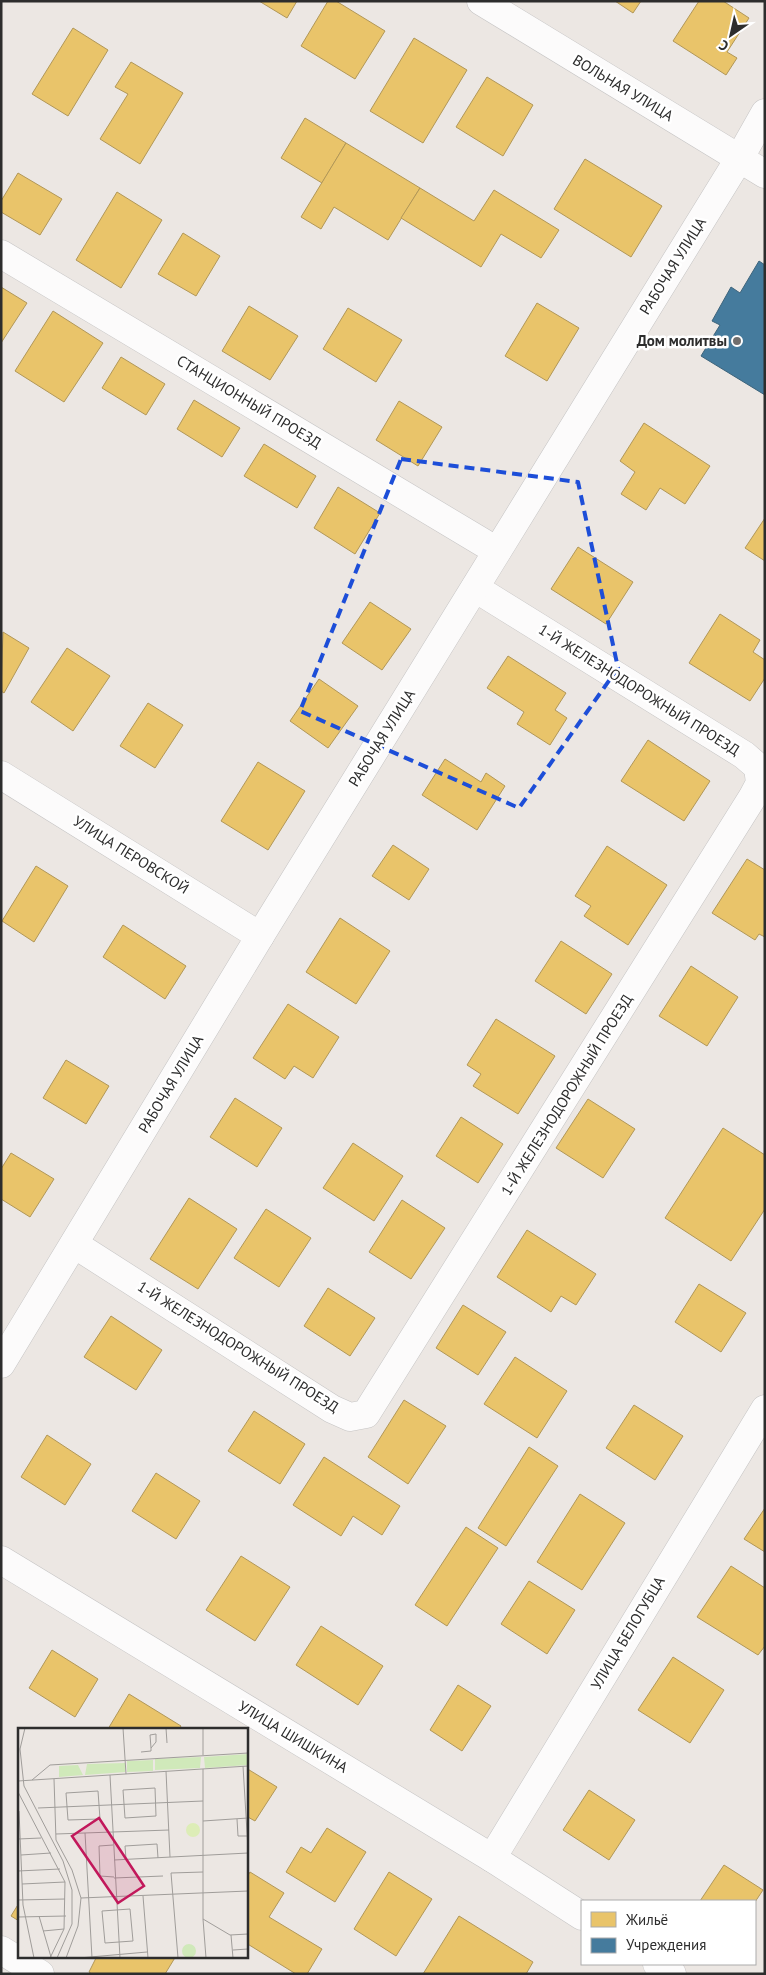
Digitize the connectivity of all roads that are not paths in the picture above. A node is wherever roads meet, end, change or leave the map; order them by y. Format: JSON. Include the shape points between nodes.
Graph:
{"nodes":[{"id":1,"x":481,"y":1,"type":"edge"},
{"id":2,"x":765,"y":114,"type":"edge"},
{"id":3,"x":739,"y":159,"type":"junction"},
{"id":4,"x":765,"y":174,"type":"edge"},
{"id":5,"x":1,"y":254,"type":"edge"},
{"id":6,"x":497,"y":551,"type":"junction"},
{"id":7,"x":475,"y":588,"type":"junction"},
{"id":8,"x":4,"y":783,"type":"edge"},
{"id":9,"x":260,"y":936,"type":"junction"},
{"id":10,"x":74,"y":1244,"type":"junction"},
{"id":11,"x":1,"y":1364,"type":"edge"},
{"id":12,"x":765,"y":1409,"type":"edge"},
{"id":13,"x":1,"y":1560,"type":"edge"},
{"id":14,"x":492,"y":1858,"type":"junction"},
{"id":15,"x":581,"y":1915,"type":"edge"},
{"id":16,"x":1,"y":1950,"type":"edge"},
{"id":17,"x":658,"y":1965,"type":"edge"},
{"id":18,"x":40,"y":1974,"type":"edge"},
{"id":19,"x":672,"y":1974,"type":"edge"}],
"edges":[{"from":1,"to":3,"type":"street","name":"ВОЛЬНАЯ УЛИЦА"},
{"from":2,"to":3,"type":"street","name":"РАБОЧАЯ УЛИЦА"},
{"from":3,"to":4,"type":"street","name":"ВОЛЬНАЯ УЛИЦА"},
{"from":3,"to":6,"type":"street","name":"РАБОЧАЯ УЛИЦА"},
{"from":5,"to":6,"type":"street","name":"СТАНЦИОННЫЙ ПРОЕЗД"},
{"from":6,"to":7,"type":"street","name":"РАБОЧАЯ УЛИЦА"},
{"from":7,"to":9,"type":"street","name":"РАБОЧАЯ УЛИЦА"},
{"from":7,"to":10,"type":"street","name":"1-Й ЖЕЛЕЗНОДОРОЖНЫЙ ПРОЕЗД","via":[[744,755],[758,767],[760,783],[752,798],[366,1414],[350,1417],[332,1409]]},
{"from":8,"to":9,"type":"street","name":"УЛИЦА ПЕРОВСКОЙ"},
{"from":9,"to":10,"type":"street","name":"РАБОЧАЯ УЛИЦА"},
{"from":10,"to":11,"type":"street","name":"РАБОЧАЯ УЛИЦА"},
{"from":12,"to":14,"type":"street","name":"УЛИЦА БЕЛОГУБЦА"},
{"from":13,"to":14,"type":"street","name":"УЛИЦА ШИШКИНА"},
{"from":14,"to":15,"type":"street","name":"УЛИЦА ШИШКИНА"},
{"from":16,"to":18,"type":"street"},
{"from":17,"to":19,"type":"street"}]}
